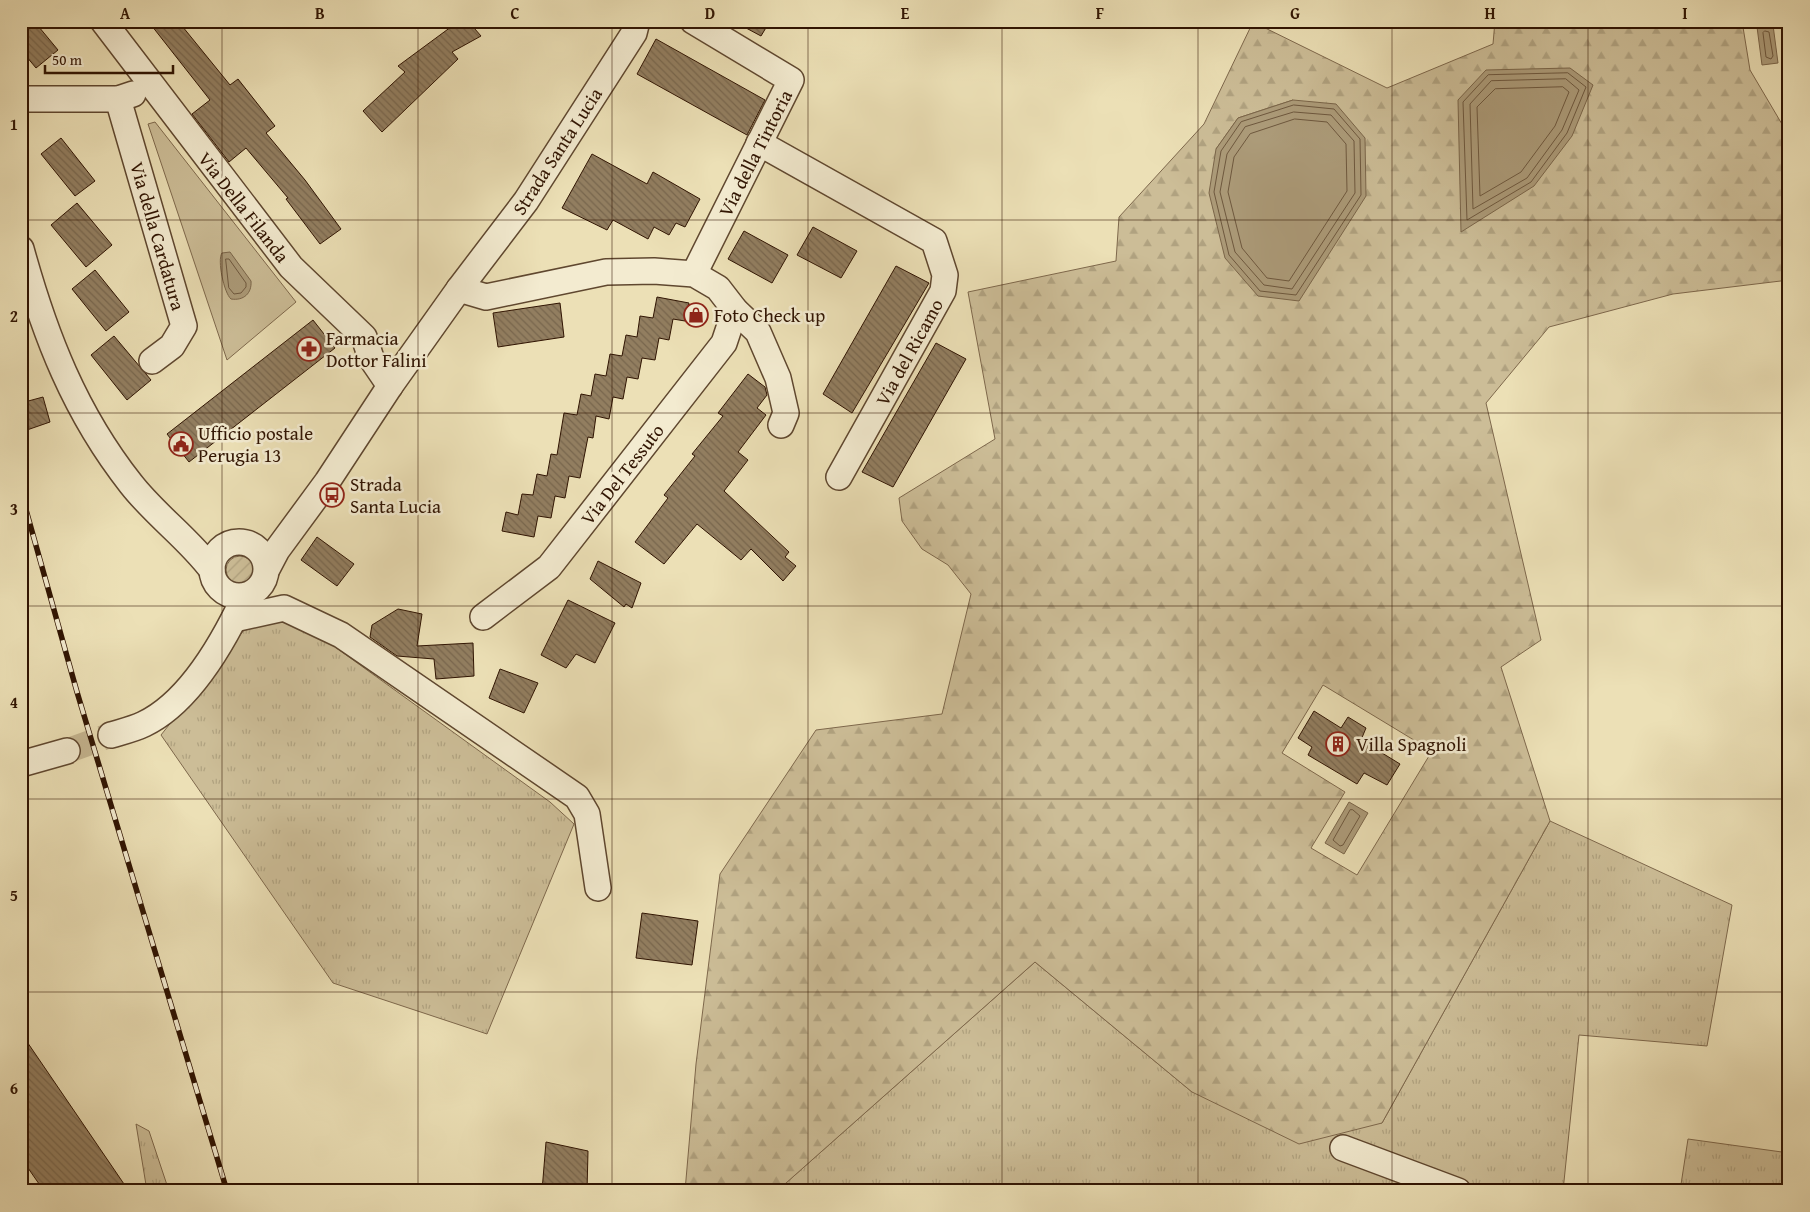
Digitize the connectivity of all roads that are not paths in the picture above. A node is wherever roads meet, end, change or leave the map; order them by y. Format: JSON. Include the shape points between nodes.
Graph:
{"nodes":[{"id":1,"x":103,"y":21,"type":"edge"},
{"id":2,"x":637,"y":21,"type":"edge"},
{"id":3,"x":692,"y":21,"type":"edge"},
{"id":4,"x":152,"y":87,"type":"junction"},
{"id":5,"x":21,"y":99,"type":"edge"},
{"id":6,"x":118,"y":99,"type":"junction"},
{"id":7,"x":759,"y":143,"type":"junction"},
{"id":8,"x":21,"y":249,"type":"edge"},
{"id":9,"x":694,"y":274,"type":"junction"},
{"id":10,"x":459,"y":289,"type":"junction"},
{"id":11,"x":736,"y":310,"type":"junction"},
{"id":12,"x":152,"y":361,"type":"dead end"},
{"id":13,"x":390,"y":386,"type":"junction"},
{"id":14,"x":781,"y":425,"type":"dead end"},
{"id":15,"x":839,"y":477,"type":"dead end"},
{"id":16,"x":298,"y":523,"type":"junction"},
{"id":17,"x":183,"y":538,"type":"junction"},
{"id":18,"x":250,"y":544,"type":"junction"},
{"id":19,"x":222,"y":548,"type":"junction"},
{"id":20,"x":267,"y":569,"type":"junction"},
{"id":21,"x":212,"y":570,"type":"junction"},
{"id":22,"x":245,"y":596,"type":"junction"},
{"id":23,"x":483,"y":617,"type":"dead end"},
{"id":24,"x":234,"y":619,"type":"junction"},
{"id":25,"x":111,"y":735,"type":"tunnel mouth"},
{"id":26,"x":67,"y":751,"type":"tunnel mouth"},
{"id":27,"x":21,"y":764,"type":"edge"},
{"id":28,"x":598,"y":888,"type":"dead end"},
{"id":29,"x":1343,"y":1148,"type":"dead end"},
{"id":30,"x":1458,"y":1191,"type":"edge"}],
"edges":[{"from":1,"to":4,"type":"street","name":"Via Della Filanda"},
{"from":2,"to":10,"type":"street","name":"Strada Santa Lucia","via":[[634,33],[526,201]]},
{"from":3,"to":7,"type":"street","name":"Via della Tintoria","via":[[791,80]]},
{"from":4,"to":6,"type":"street"},
{"from":4,"to":13,"type":"street","name":"Via Della Filanda","via":[[290,267],[364,337],[370,358]]},
{"from":5,"to":6,"type":"street"},
{"from":6,"to":12,"type":"street","name":"Via della Cardatura","via":[[184,326],[172,346]]},
{"from":7,"to":9,"type":"street","name":"Via della Tintoria"},
{"from":7,"to":15,"type":"street","name":"Via del Ricamo","via":[[934,241],[945,275],[943,291]]},
{"from":8,"to":17,"type":"street","via":[[55,355],[81,409],[131,484],[162,520]]},
{"from":9,"to":10,"type":"street","via":[[606,272],[486,297]]},
{"from":9,"to":11,"type":"street","via":[[718,288]]},
{"from":10,"to":13,"type":"street","name":"Strada Santa Lucia"},
{"from":11,"to":14,"type":"street","via":[[758,332],[778,378],[786,413]]},
{"from":11,"to":23,"type":"street","name":"Via Del Tessuto","via":[[724,343],[550,567]]},
{"from":13,"to":16,"type":"street","name":"Strada Santa Lucia"},
{"from":16,"to":18,"type":"street","name":"Strada Santa Lucia","via":[[267,541]]},
{"from":16,"to":20,"type":"street","name":"Strada Santa Lucia","via":[[276,550]]},
{"from":17,"to":19,"type":"street","via":[[204,546]]},
{"from":17,"to":21,"type":"street"},
{"from":18,"to":19,"type":"street","via":[[236,542]]},
{"from":18,"to":20,"type":"street","via":[[262,554]]},
{"from":19,"to":21,"type":"street","via":[[212,562]]},
{"from":20,"to":22,"type":"street","via":[[258,589]]},
{"from":21,"to":22,"type":"street","via":[[213,578],[222,591]]},
{"from":22,"to":24,"type":"street"},
{"from":24,"to":25,"type":"street","via":[[215,652],[175,704],[144,724]]},
{"from":24,"to":28,"type":"street","via":[[284,608],[341,635],[577,797],[588,814]]},
{"from":26,"to":27,"type":"street"},
{"from":29,"to":30,"type":"street"}]}
